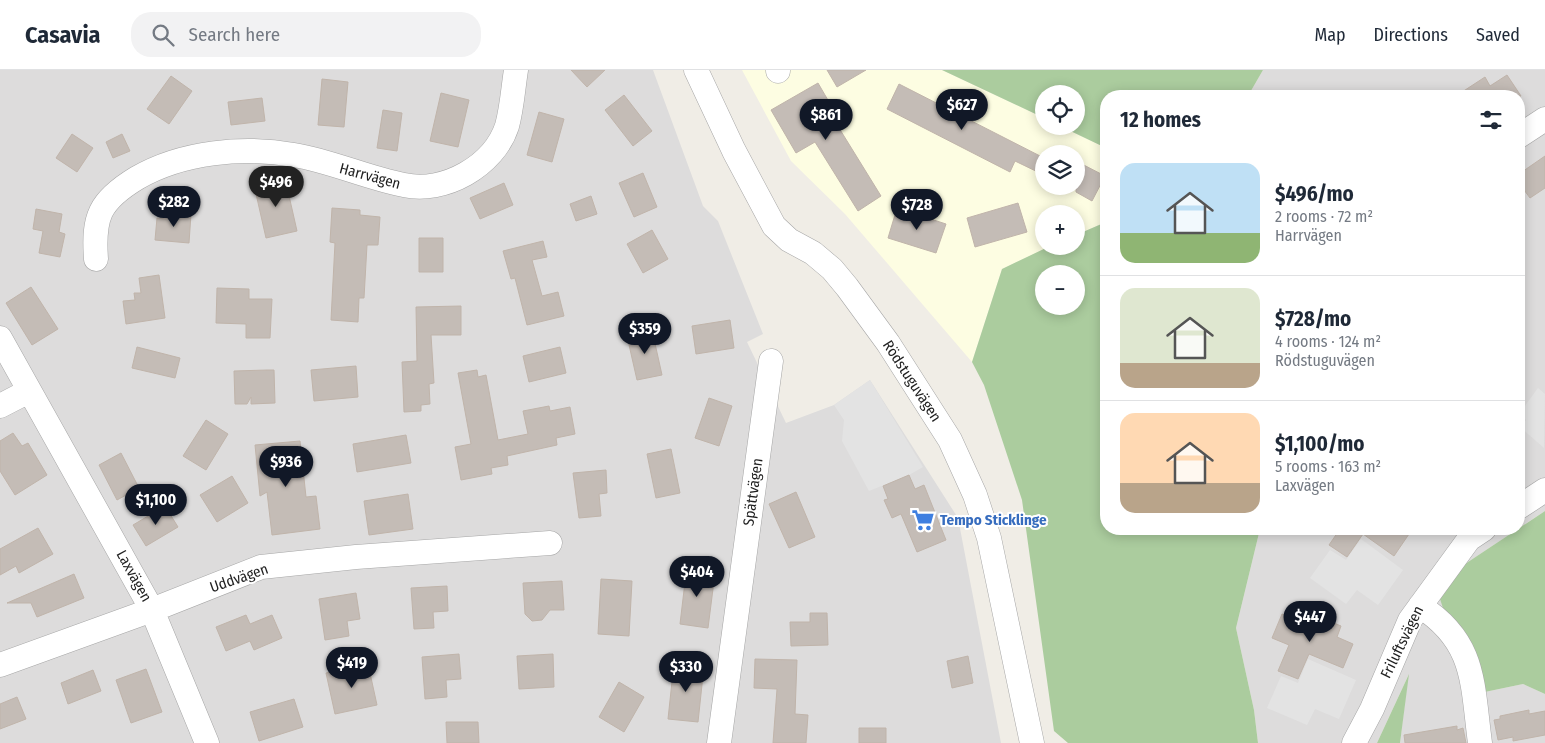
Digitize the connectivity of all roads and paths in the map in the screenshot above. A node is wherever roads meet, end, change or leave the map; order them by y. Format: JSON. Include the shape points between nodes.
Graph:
{"nodes":[{"id":1,"x":516,"y":70,"type":"edge"},
{"id":2,"x":696,"y":70,"type":"edge"},
{"id":3,"x":1545,"y":119,"type":"edge"},
{"id":4,"x":1525,"y":132,"type":"edge"},
{"id":5,"x":96,"y":259,"type":"dead end"},
{"id":6,"x":0,"y":338,"type":"edge"},
{"id":7,"x":772,"y":361,"type":"dead end"},
{"id":8,"x":29,"y":391,"type":"junction"},
{"id":9,"x":0,"y":406,"type":"edge"},
{"id":10,"x":1545,"y":490,"type":"edge"},
{"id":11,"x":1525,"y":503,"type":"edge"},
{"id":12,"x":1474,"y":535,"type":"edge"},
{"id":13,"x":550,"y":543,"type":"dead end"},
{"id":14,"x":1420,"y":606,"type":"junction"},
{"id":15,"x":152,"y":610,"type":"junction"},
{"id":16,"x":0,"y":665,"type":"edge"},
{"id":17,"x":207,"y":743,"type":"edge"},
{"id":18,"x":719,"y":743,"type":"edge"},
{"id":19,"x":1032,"y":743,"type":"edge"},
{"id":20,"x":1354,"y":743,"type":"edge"},
{"id":21,"x":1480,"y":743,"type":"edge"}],
"edges":[{"from":1,"to":5,"type":"street","name":"Harrvägen","via":[[506,128],[486,158],[455,179],[435,186],[411,187],[296,155],[262,151],[210,154],[176,161],[147,172],[106,202],[98,214],[94,230]]},
{"from":2,"to":19,"type":"street","name":"Rödstuguvägen","via":[[774,226],[832,269],[847,287],[888,343],[950,440],[975,495],[989,538]]},
{"from":3,"to":4,"type":"street"},
{"from":6,"to":8,"type":"street","name":"Laxvägen"},
{"from":7,"to":18,"type":"street","name":"Spättvägen"},
{"from":8,"to":9,"type":"street"},
{"from":8,"to":15,"type":"street","name":"Laxvägen"},
{"from":10,"to":11,"type":"street"},
{"from":12,"to":14,"type":"street","name":"Friluftsvägen"},
{"from":13,"to":15,"type":"street","name":"Uddvägen","via":[[261,567]]},
{"from":14,"to":20,"type":"street","name":"Friluftsvägen","via":[[1410,620]]},
{"from":14,"to":21,"type":"street","via":[[1448,628],[1468,662]]},
{"from":15,"to":16,"type":"street","name":"Uddvägen"},
{"from":15,"to":17,"type":"street","name":"Laxvägen"}]}
